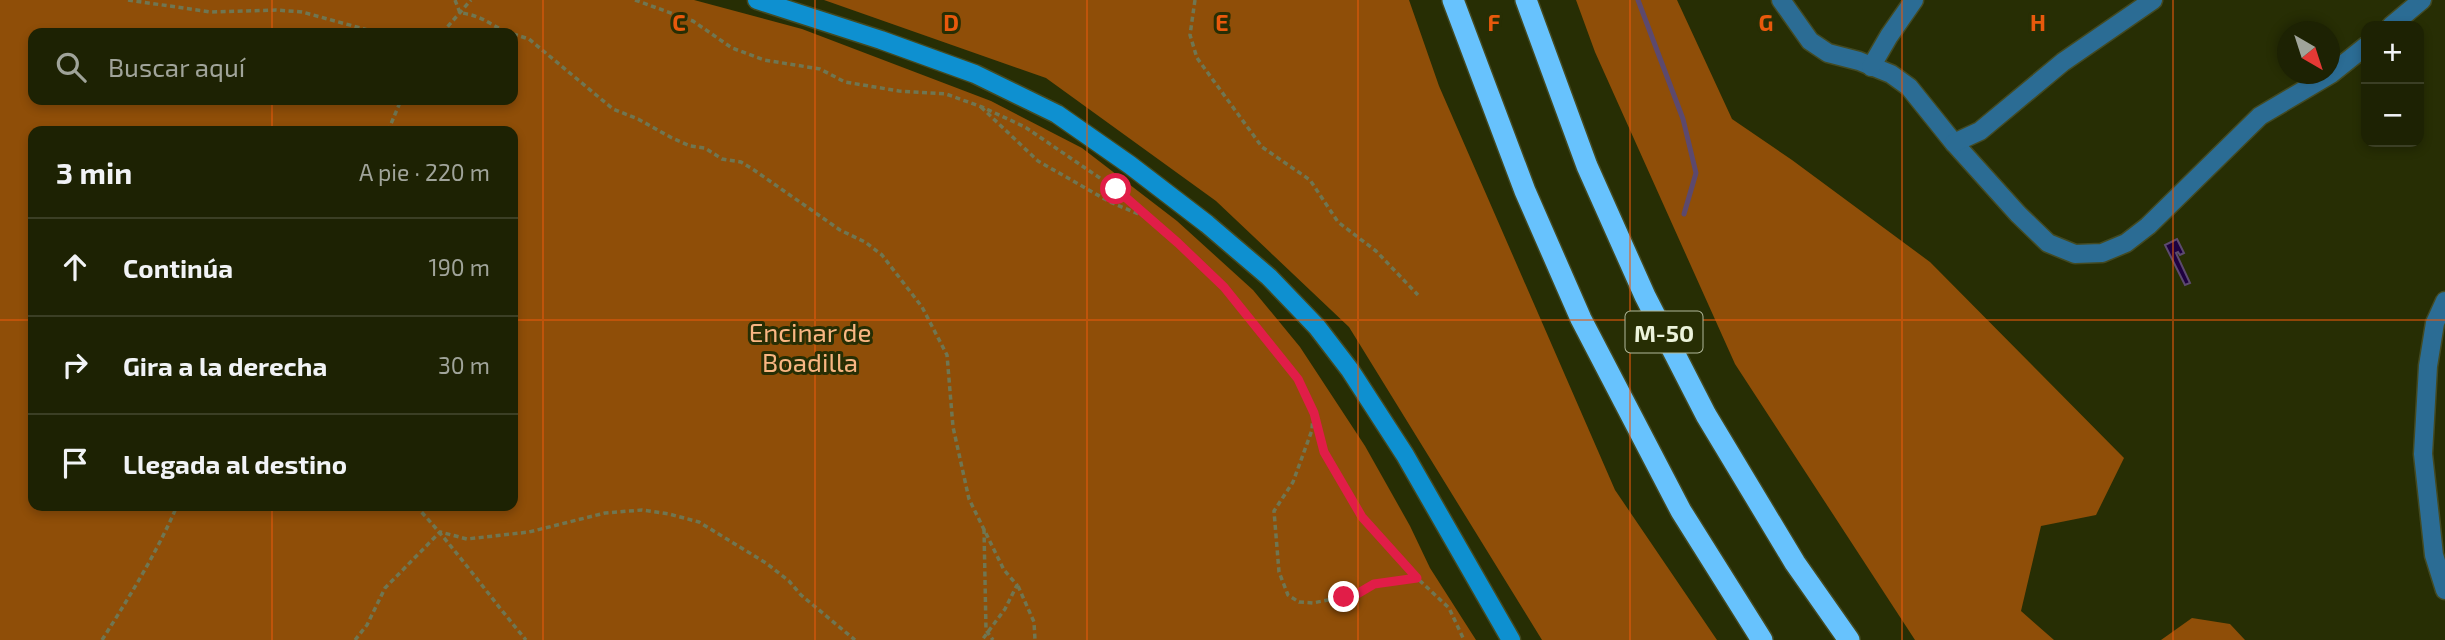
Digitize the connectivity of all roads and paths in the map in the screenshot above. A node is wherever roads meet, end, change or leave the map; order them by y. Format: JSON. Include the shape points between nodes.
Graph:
{"nodes":[{"id":1,"x":128,"y":0,"type":"edge"},
{"id":2,"x":455,"y":0,"type":"edge"},
{"id":3,"x":471,"y":0,"type":"edge"},
{"id":4,"x":635,"y":0,"type":"edge"},
{"id":5,"x":757,"y":0,"type":"edge"},
{"id":6,"x":1195,"y":0,"type":"edge"},
{"id":7,"x":1453,"y":0,"type":"edge"},
{"id":8,"x":1525,"y":0,"type":"edge"},
{"id":9,"x":1781,"y":0,"type":"edge"},
{"id":10,"x":1914,"y":0,"type":"edge"},
{"id":11,"x":2154,"y":0,"type":"edge"},
{"id":12,"x":2422,"y":0,"type":"edge"},
{"id":13,"x":460,"y":13,"type":"junction"},
{"id":14,"x":2397,"y":21,"type":"edge"},
{"id":15,"x":361,"y":28,"type":"edge"},
{"id":16,"x":446,"y":28,"type":"edge"},
{"id":17,"x":498,"y":28,"type":"edge"},
{"id":18,"x":518,"y":36,"type":"edge"},
{"id":19,"x":2361,"y":50,"type":"edge"},
{"id":20,"x":1871,"y":67,"type":"junction"},
{"id":21,"x":399,"y":105,"type":"edge"},
{"id":22,"x":979,"y":106,"type":"junction"},
{"id":23,"x":390,"y":126,"type":"edge"},
{"id":24,"x":1954,"y":143,"type":"junction"},
{"id":25,"x":1151,"y":219,"type":"junction"},
{"id":26,"x":1418,"y":295,"type":"dead end"},
{"id":27,"x":2445,"y":301,"type":"edge"},
{"id":28,"x":1314,"y":413,"type":"junction"},
{"id":29,"x":175,"y":511,"type":"edge"},
{"id":30,"x":421,"y":511,"type":"edge"},
{"id":31,"x":984,"y":527,"type":"junction"},
{"id":32,"x":440,"y":532,"type":"junction"},
{"id":33,"x":2439,"y":554,"type":"edge"},
{"id":34,"x":1417,"y":578,"type":"junction"},
{"id":35,"x":1017,"y":585,"type":"junction"},
{"id":36,"x":2445,"y":590,"type":"edge"},
{"id":37,"x":1035,"y":632,"type":"junction"},
{"id":38,"x":987,"y":634,"type":"junction"},
{"id":39,"x":102,"y":640,"type":"edge"},
{"id":40,"x":355,"y":640,"type":"edge"},
{"id":41,"x":526,"y":640,"type":"edge"},
{"id":42,"x":855,"y":640,"type":"edge"},
{"id":43,"x":982,"y":640,"type":"edge"},
{"id":44,"x":993,"y":640,"type":"edge"},
{"id":45,"x":1028,"y":640,"type":"edge"},
{"id":46,"x":1035,"y":640,"type":"edge"},
{"id":47,"x":1464,"y":640,"type":"edge"},
{"id":48,"x":1511,"y":640,"type":"edge"},
{"id":49,"x":1762,"y":640,"type":"edge"},
{"id":50,"x":1849,"y":640,"type":"edge"}],
"edges":[{"from":1,"to":15,"type":"path","via":[[211,12],[302,12]]},
{"from":2,"to":13,"type":"path"},
{"from":3,"to":13,"type":"path"},
{"from":4,"to":22,"type":"path","via":[[693,21],[732,48],[764,60],[820,69],[845,82],[946,94]]},
{"from":5,"to":48,"type":"street","via":[[975,74],[1057,114],[1130,164],[1269,276],[1350,370],[1405,455]]},
{"from":6,"to":26,"type":"path","via":[[1190,35],[1198,58],[1262,147],[1310,180],[1338,222],[1376,251]]},
{"from":7,"to":49,"type":"highway","number":"M-50","via":[[1525,191],[1581,319],[1681,511]]},
{"from":8,"to":50,"type":"highway","number":"M-50","via":[[1587,166],[1651,308],[1713,426],[1795,563]]},
{"from":9,"to":20,"type":"street","via":[[1810,41],[1828,53]]},
{"from":10,"to":20,"type":"street"},
{"from":11,"to":24,"type":"street","via":[[2063,62],[1980,131]]},
{"from":12,"to":14,"type":"street"},
{"from":13,"to":16,"type":"path"},
{"from":13,"to":17,"type":"path","via":[[477,14]]},
{"from":18,"to":31,"type":"path","via":[[529,39],[613,109],[722,159],[741,162],[883,255],[922,307],[947,355],[957,452],[969,499]]},
{"from":19,"to":24,"type":"street","via":[[2331,74],[2260,116],[2148,226],[2126,243],[2102,253],[2075,254],[2048,243]]},
{"from":20,"to":24,"type":"street","via":[[1909,87]]},
{"from":21,"to":23,"type":"path"},
{"from":22,"to":25,"type":"path","via":[[1026,127],[1065,152]]},
{"from":22,"to":25,"type":"path","via":[[1038,161],[1110,202]]},
{"from":25,"to":28,"type":"path","via":[[1224,287],[1298,379]]},
{"from":27,"to":33,"type":"street","via":[[2435,323],[2428,366],[2423,454]]},
{"from":28,"to":34,"type":"path","via":[[1324,452],[1362,517]]},
{"from":28,"to":34,"type":"path","via":[[1293,482],[1274,511],[1279,572],[1289,595],[1313,603],[1357,594],[1374,584]]},
{"from":29,"to":39,"type":"path","via":[[136,588]]},
{"from":30,"to":32,"type":"path"},
{"from":31,"to":35,"type":"path","via":[[1004,570]]},
{"from":31,"to":38,"type":"path"},
{"from":32,"to":40,"type":"path","via":[[385,588]]},
{"from":32,"to":41,"type":"path"},
{"from":32,"to":42,"type":"path","via":[[480,538],[642,510],[689,519],[766,563]]},
{"from":33,"to":36,"type":"street"},
{"from":34,"to":47,"type":"path","via":[[1449,608]]},
{"from":35,"to":37,"type":"path"},
{"from":35,"to":38,"type":"path"},
{"from":37,"to":45,"type":"path"},
{"from":37,"to":46,"type":"path"},
{"from":38,"to":43,"type":"path"},
{"from":38,"to":44,"type":"path"}]}
